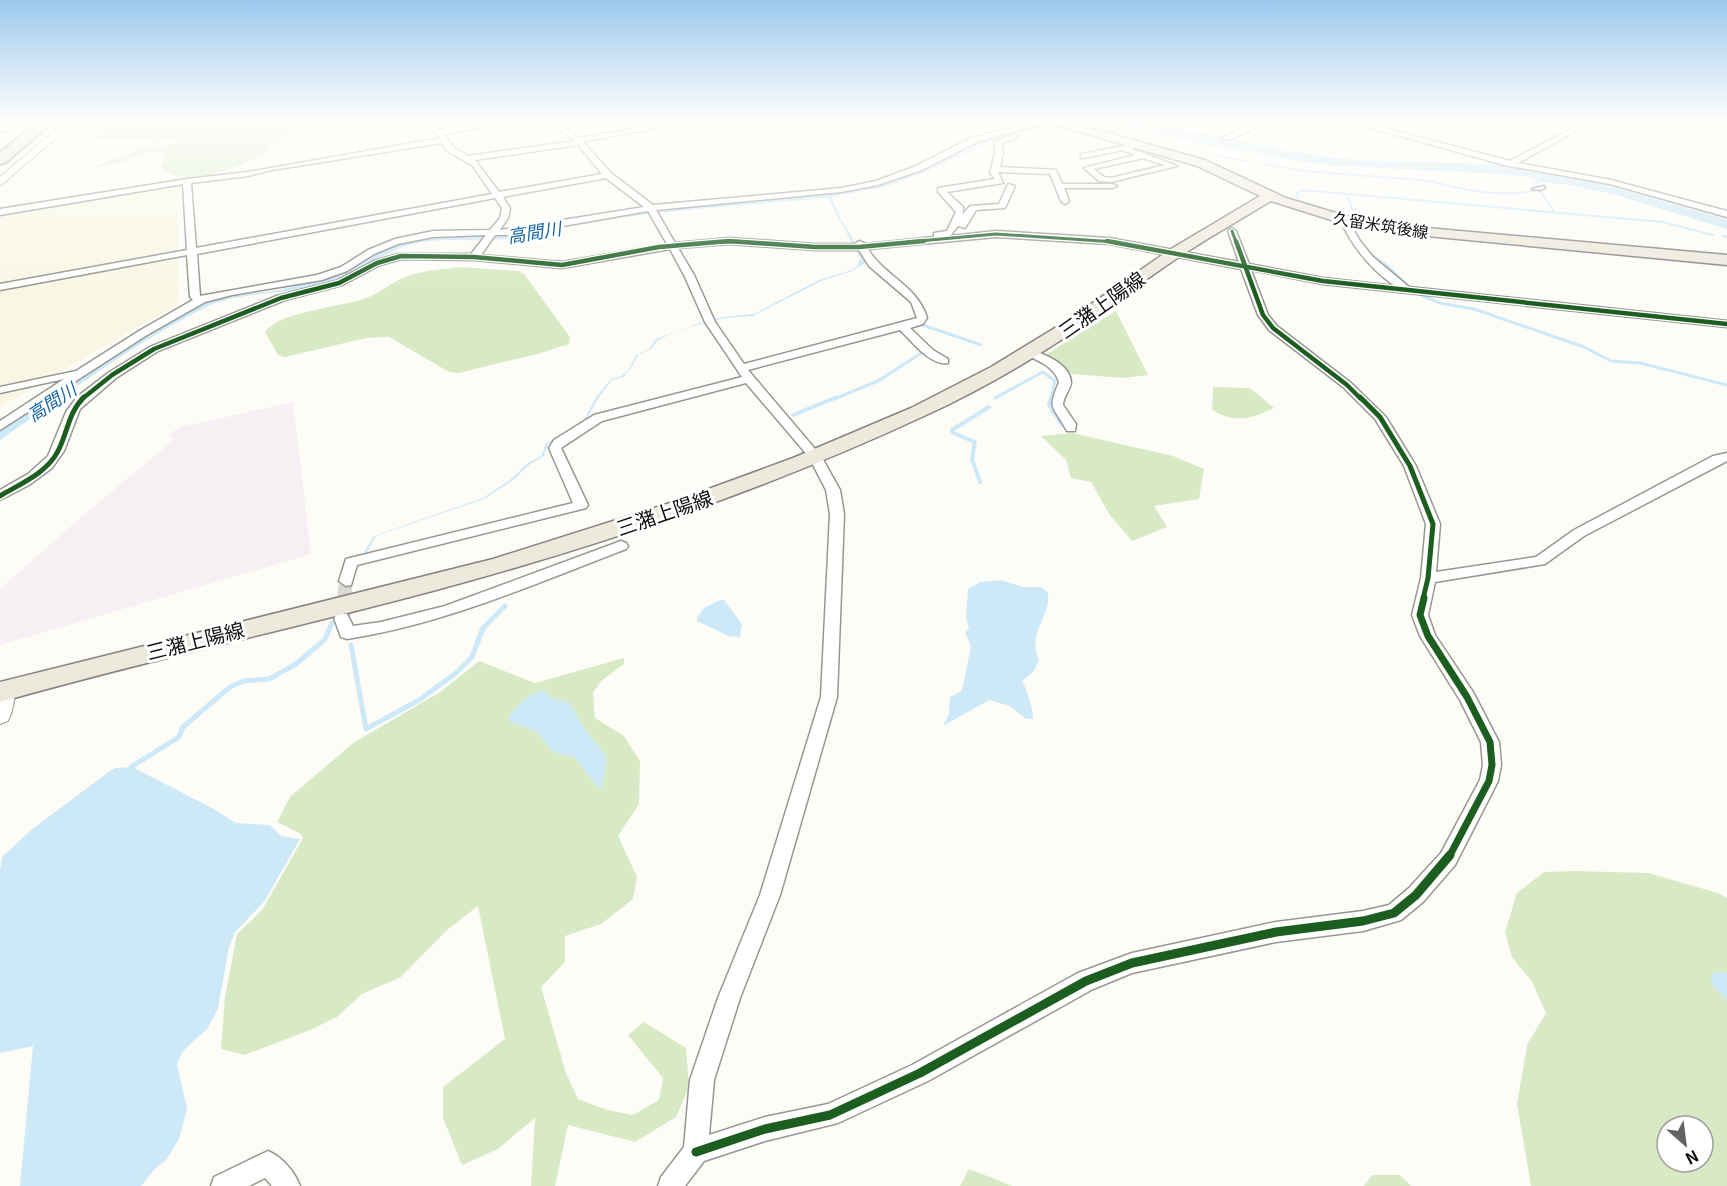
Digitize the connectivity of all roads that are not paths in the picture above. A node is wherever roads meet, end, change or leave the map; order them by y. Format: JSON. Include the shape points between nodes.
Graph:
{"nodes":[{"id":1,"x":236,"y":175,"type":"edge"},
{"id":2,"x":483,"y":175,"type":"edge"},
{"id":3,"x":606,"y":175,"type":"edge"},
{"id":4,"x":608,"y":175,"type":"edge"},
{"id":5,"x":899,"y":175,"type":"edge"},
{"id":6,"x":995,"y":175,"type":"edge"},
{"id":7,"x":1054,"y":175,"type":"edge"},
{"id":8,"x":1097,"y":175,"type":"edge"},
{"id":9,"x":1132,"y":175,"type":"edge"},
{"id":10,"x":1228,"y":175,"type":"edge"},
{"id":11,"x":1576,"y":175,"type":"edge"},
{"id":12,"x":187,"y":181,"type":"junction"},
{"id":13,"x":1011,"y":186,"type":"dead end"},
{"id":14,"x":1059,"y":186,"type":"junction"},
{"id":15,"x":1128,"y":186,"type":"dead end"},
{"id":16,"x":497,"y":195,"type":"junction"},
{"id":17,"x":1272,"y":196,"type":"junction"},
{"id":18,"x":1065,"y":201,"type":"dead end"},
{"id":19,"x":651,"y":208,"type":"junction"},
{"id":20,"x":0,"y":212,"type":"edge"},
{"id":21,"x":1727,"y":214,"type":"edge"},
{"id":22,"x":1344,"y":220,"type":"junction"},
{"id":23,"x":1232,"y":231,"type":"dead end"},
{"id":24,"x":489,"y":237,"type":"junction"},
{"id":25,"x":957,"y":237,"type":"junction"},
{"id":26,"x":672,"y":247,"type":"junction"},
{"id":27,"x":858,"y":247,"type":"junction"},
{"id":28,"x":193,"y":252,"type":"junction"},
{"id":29,"x":1174,"y":253,"type":"junction"},
{"id":30,"x":474,"y":257,"type":"junction"},
{"id":31,"x":1727,"y":260,"type":"edge"},
{"id":32,"x":1247,"y":267,"type":"junction"},
{"id":33,"x":0,"y":287,"type":"edge"},
{"id":34,"x":1406,"y":290,"type":"junction"},
{"id":35,"x":201,"y":300,"type":"junction"},
{"id":36,"x":1727,"y":324,"type":"edge"},
{"id":37,"x":900,"y":328,"type":"junction"},
{"id":38,"x":1030,"y":353,"type":"junction"},
{"id":39,"x":945,"y":361,"type":"dead end"},
{"id":40,"x":81,"y":372,"type":"junction"},
{"id":41,"x":746,"y":373,"type":"junction"},
{"id":42,"x":0,"y":390,"type":"edge"},
{"id":43,"x":0,"y":426,"type":"edge"},
{"id":44,"x":1071,"y":428,"type":"dead end"},
{"id":45,"x":815,"y":456,"type":"junction"},
{"id":46,"x":1727,"y":458,"type":"edge"},
{"id":47,"x":0,"y":496,"type":"edge"},
{"id":48,"x":621,"y":546,"type":"dead end"},
{"id":49,"x":1428,"y":578,"type":"junction"},
{"id":50,"x":345,"y":581,"type":"tunnel mouth"},
{"id":51,"x":342,"y":618,"type":"dead end"},
{"id":52,"x":2,"y":691,"type":"edge"},
{"id":53,"x":0,"y":715,"type":"edge"},
{"id":54,"x":696,"y":1152,"type":"junction"},
{"id":55,"x":223,"y":1186,"type":"edge"},
{"id":56,"x":288,"y":1186,"type":"edge"},
{"id":57,"x":670,"y":1186,"type":"edge"}],
"edges":[{"from":1,"to":12,"type":"street"},
{"from":2,"to":16,"type":"street"},
{"from":3,"to":16,"type":"street"},
{"from":4,"to":19,"type":"street"},
{"from":5,"to":19,"type":"street","via":[[820,193]]},
{"from":6,"to":27,"type":"street","via":[[999,181],[941,190],[960,209],[950,233]]},
{"from":7,"to":14,"type":"street"},
{"from":8,"to":9,"type":"street","via":[[1111,180]]},
{"from":10,"to":17,"type":"main road","name":"久留米筑後線"},
{"from":11,"to":21,"type":"street"},
{"from":12,"to":20,"type":"street"},
{"from":12,"to":28,"type":"street"},
{"from":13,"to":25,"type":"street","via":[[1002,206],[968,210]]},
{"from":14,"to":15,"type":"street"},
{"from":14,"to":18,"type":"street"},
{"from":16,"to":24,"type":"street","via":[[506,212]]},
{"from":16,"to":28,"type":"street"},
{"from":17,"to":22,"type":"main road","name":"久留米筑後線"},
{"from":17,"to":29,"type":"main road","name":"三潴上陽線"},
{"from":19,"to":24,"type":"street"},
{"from":19,"to":26,"type":"street"},
{"from":22,"to":31,"type":"main road","name":"久留米筑後線","via":[[1416,231]]},
{"from":22,"to":34,"type":"street","via":[[1354,242],[1371,263]]},
{"from":23,"to":32,"type":"street"},
{"from":24,"to":30,"type":"street"},
{"from":24,"to":35,"type":"street","via":[[413,237],[319,278]]},
{"from":25,"to":27,"type":"street"},
{"from":25,"to":29,"type":"street","via":[[996,234],[1086,238]]},
{"from":26,"to":27,"type":"street","via":[[729,241]]},
{"from":26,"to":30,"type":"street","via":[[562,265]]},
{"from":26,"to":41,"type":"street","via":[[710,321]]},
{"from":27,"to":37,"type":"street","via":[[921,309],[920,322]]},
{"from":28,"to":33,"type":"street"},
{"from":28,"to":35,"type":"street","via":[[195,297]]},
{"from":29,"to":32,"type":"street"},
{"from":29,"to":38,"type":"main road","name":"三潴上陽線"},
{"from":30,"to":47,"type":"street","via":[[388,259],[357,276],[281,298],[136,359],[76,406],[58,453],[49,464]]},
{"from":32,"to":34,"type":"street"},
{"from":32,"to":49,"type":"street","via":[[1263,315],[1380,417],[1410,466],[1433,524]]},
{"from":34,"to":36,"type":"street"},
{"from":35,"to":40,"type":"street"},
{"from":37,"to":39,"type":"street"},
{"from":37,"to":41,"type":"street"},
{"from":38,"to":44,"type":"street","via":[[1050,362],[1063,374],[1065,382],[1056,401]]},
{"from":38,"to":45,"type":"main road","name":"三潴上陽線","via":[[920,411]]},
{"from":40,"to":42,"type":"street"},
{"from":40,"to":43,"type":"street"},
{"from":41,"to":45,"type":"street"},
{"from":41,"to":50,"type":"street","via":[[598,418],[558,443],[555,448],[581,505],[351,562]]},
{"from":45,"to":52,"type":"main road","name":"三潴上陽線","via":[[678,508],[513,560]]},
{"from":45,"to":54,"type":"street","via":[[833,490],[837,514],[829,697],[770,895],[702,1080]]},
{"from":46,"to":49,"type":"street","via":[[1588,527],[1540,561]]},
{"from":48,"to":51,"type":"street","via":[[447,610],[367,631],[347,633]]},
{"from":49,"to":54,"type":"street","via":[[1420,615],[1428,636],[1490,742],[1492,765],[1489,781],[1448,859],[1394,913],[1276,932],[1132,963],[1086,981],[920,1072],[830,1115],[765,1129]]},
{"from":52,"to":53,"type":"street"},
{"from":54,"to":57,"type":"street"},
{"from":55,"to":56,"type":"street","via":[[268,1163]]}]}
